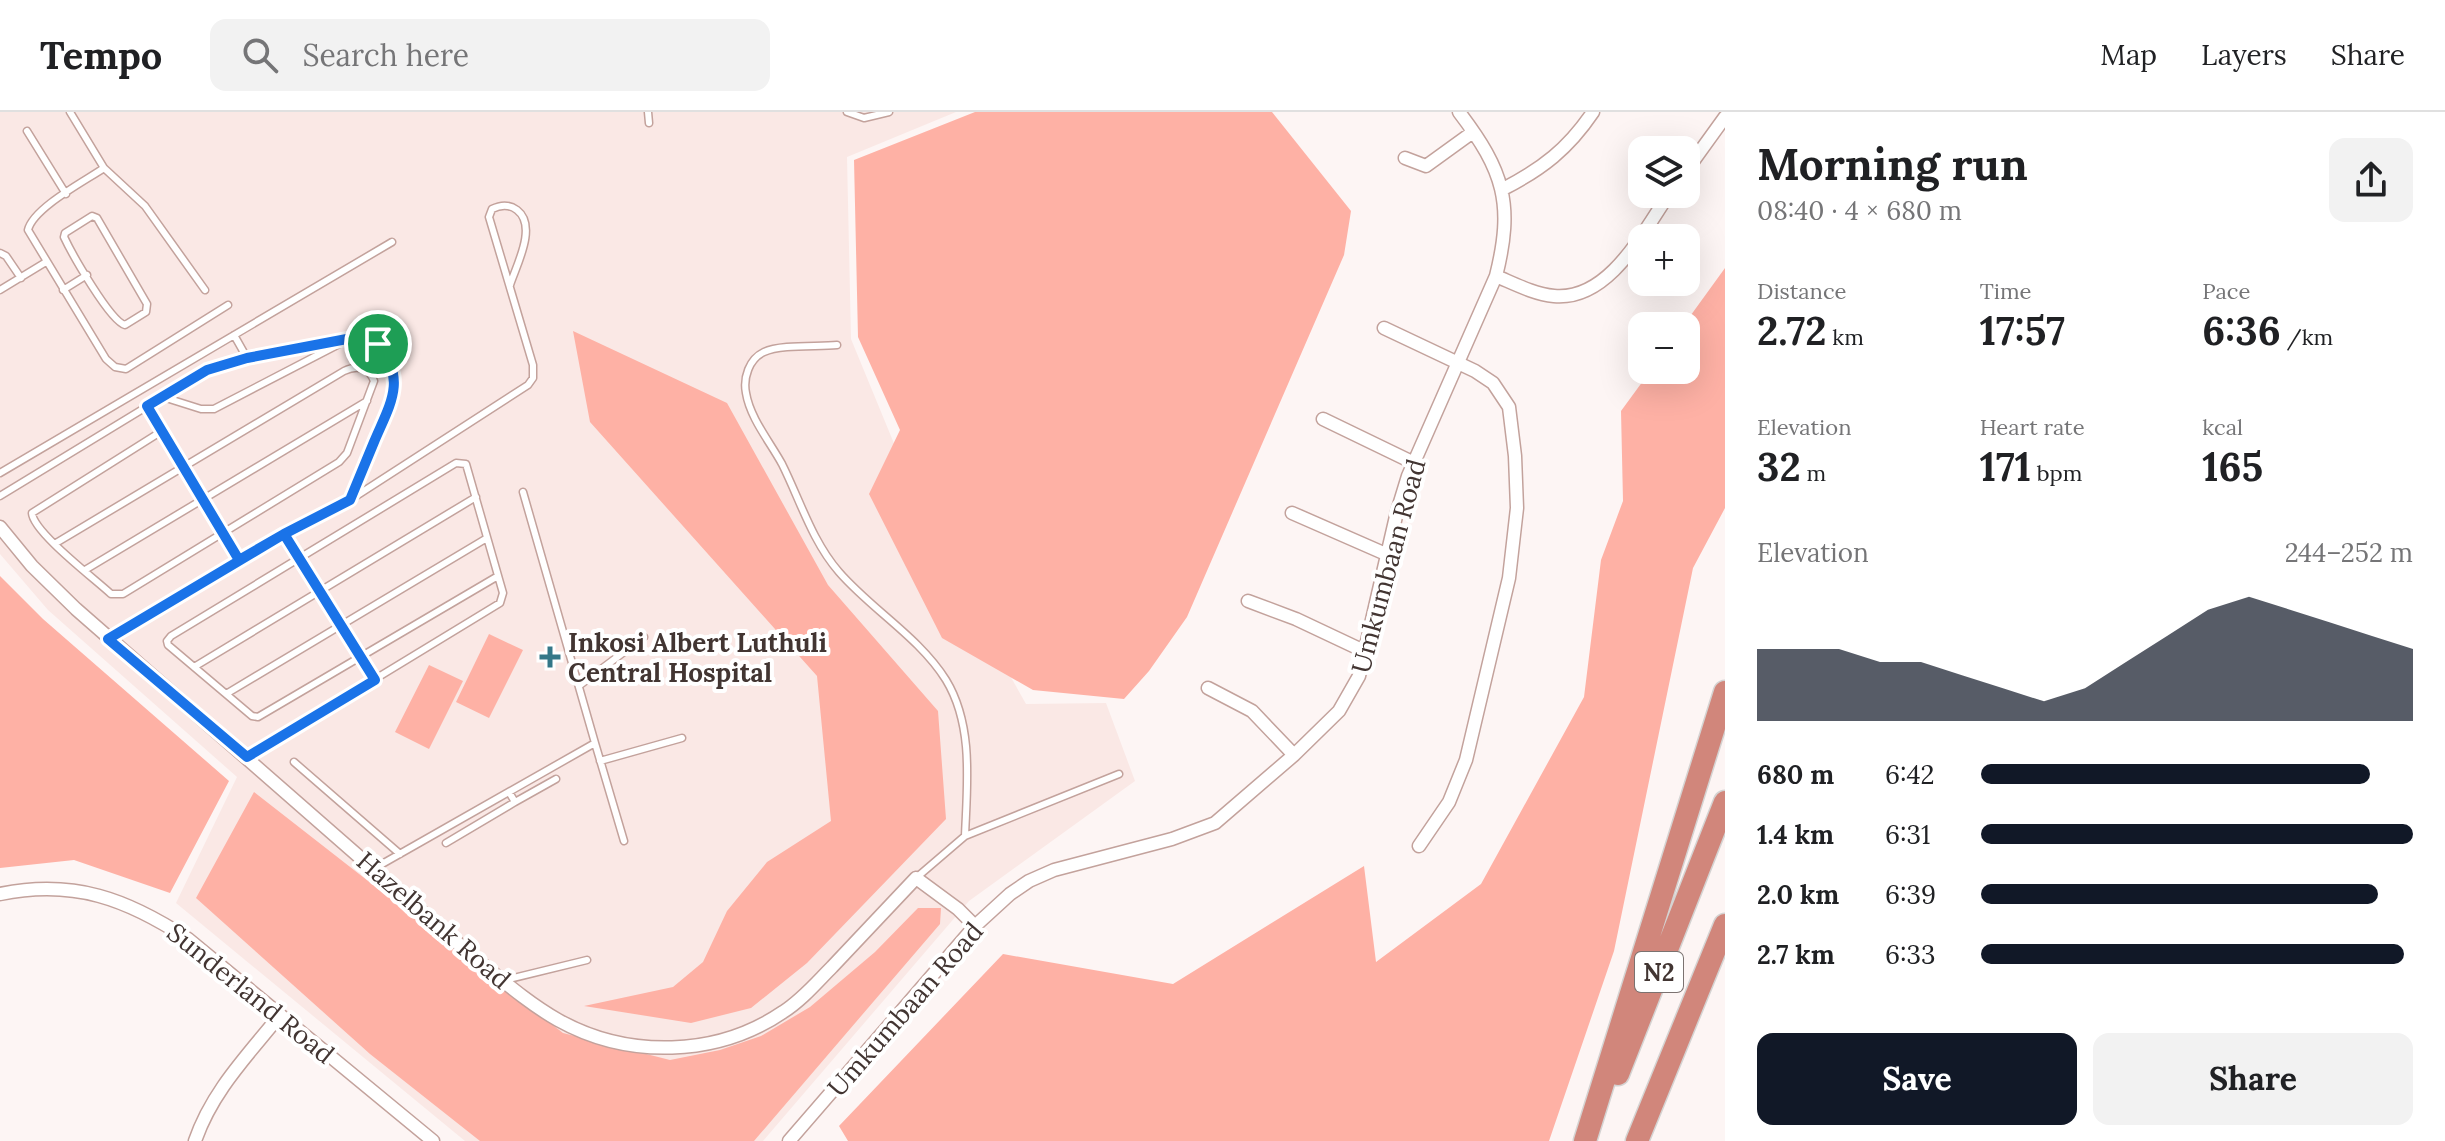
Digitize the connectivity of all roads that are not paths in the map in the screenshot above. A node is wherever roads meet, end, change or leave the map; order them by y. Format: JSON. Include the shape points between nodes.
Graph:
{"nodes":[{"id":1,"x":70,"y":112,"type":"edge"},
{"id":2,"x":648,"y":112,"type":"edge"},
{"id":3,"x":847,"y":112,"type":"edge"},
{"id":4,"x":889,"y":112,"type":"edge"},
{"id":5,"x":1459,"y":112,"type":"edge"},
{"id":6,"x":1592,"y":112,"type":"edge"},
{"id":7,"x":1725,"y":117,"type":"edge"},
{"id":8,"x":649,"y":123,"type":"dead end"},
{"id":9,"x":27,"y":131,"type":"dead end"},
{"id":10,"x":1473,"y":132,"type":"junction"},
{"id":11,"x":1700,"y":152,"type":"edge"},
{"id":12,"x":1405,"y":158,"type":"dead end"},
{"id":13,"x":104,"y":168,"type":"junction"},
{"id":14,"x":1503,"y":189,"type":"junction"},
{"id":15,"x":66,"y":194,"type":"junction"},
{"id":16,"x":1659,"y":208,"type":"edge"},
{"id":17,"x":392,"y":242,"type":"dead end"},
{"id":18,"x":0,"y":253,"type":"edge"},
{"id":19,"x":46,"y":262,"type":"junction"},
{"id":20,"x":87,"y":275,"type":"junction"},
{"id":21,"x":1496,"y":276,"type":"junction"},
{"id":22,"x":21,"y":278,"type":"junction"},
{"id":23,"x":510,"y":285,"type":"junction"},
{"id":24,"x":0,"y":290,"type":"edge"},
{"id":25,"x":63,"y":290,"type":"junction"},
{"id":26,"x":205,"y":290,"type":"dead end"},
{"id":27,"x":228,"y":305,"type":"dead end"},
{"id":28,"x":1384,"y":328,"type":"dead end"},
{"id":29,"x":234,"y":335,"type":"junction"},
{"id":30,"x":352,"y":338,"type":"junction"},
{"id":31,"x":837,"y":345,"type":"dead end"},
{"id":32,"x":247,"y":358,"type":"junction"},
{"id":33,"x":1457,"y":362,"type":"junction"},
{"id":34,"x":163,"y":397,"type":"junction"},
{"id":35,"x":368,"y":401,"type":"junction"},
{"id":36,"x":147,"y":406,"type":"junction"},
{"id":37,"x":1323,"y":419,"type":"dead end"},
{"id":38,"x":162,"y":431,"type":"junction"},
{"id":39,"x":1414,"y":463,"type":"junction"},
{"id":40,"x":183,"y":466,"type":"junction"},
{"id":41,"x":0,"y":473,"type":"edge"},
{"id":42,"x":523,"y":492,"type":"dead end"},
{"id":43,"x":0,"y":496,"type":"edge"},
{"id":44,"x":476,"y":497,"type":"junction"},
{"id":45,"x":203,"y":499,"type":"junction"},
{"id":46,"x":350,"y":500,"type":"junction"},
{"id":47,"x":1292,"y":513,"type":"dead end"},
{"id":48,"x":0,"y":527,"type":"edge"},
{"id":49,"x":223,"y":533,"type":"junction"},
{"id":50,"x":284,"y":534,"type":"junction"},
{"id":51,"x":487,"y":538,"type":"junction"},
{"id":52,"x":56,"y":543,"type":"junction"},
{"id":53,"x":1388,"y":555,"type":"junction"},
{"id":54,"x":300,"y":558,"type":"junction"},
{"id":55,"x":239,"y":560,"type":"junction"},
{"id":56,"x":85,"y":570,"type":"junction"},
{"id":57,"x":498,"y":576,"type":"junction"},
{"id":58,"x":320,"y":591,"type":"junction"},
{"id":59,"x":1248,"y":601,"type":"dead end"},
{"id":60,"x":340,"y":624,"type":"junction"},
{"id":61,"x":644,"y":637,"type":"dead end"},
{"id":62,"x":108,"y":639,"type":"junction"},
{"id":63,"x":1366,"y":652,"type":"junction"},
{"id":64,"x":361,"y":657,"type":"junction"},
{"id":65,"x":194,"y":667,"type":"junction"},
{"id":66,"x":375,"y":680,"type":"junction"},
{"id":67,"x":580,"y":685,"type":"junction"},
{"id":68,"x":1208,"y":688,"type":"dead end"},
{"id":69,"x":1725,"y":692,"type":"edge"},
{"id":70,"x":226,"y":694,"type":"junction"},
{"id":71,"x":682,"y":738,"type":"dead end"},
{"id":72,"x":595,"y":743,"type":"junction"},
{"id":73,"x":1294,"y":755,"type":"junction"},
{"id":74,"x":247,"y":757,"type":"junction"},
{"id":75,"x":600,"y":761,"type":"junction"},
{"id":76,"x":294,"y":762,"type":"dead end"},
{"id":77,"x":1119,"y":774,"type":"dead end"},
{"id":78,"x":556,"y":779,"type":"dead end"},
{"id":79,"x":509,"y":792,"type":"junction"},
{"id":80,"x":515,"y":802,"type":"junction"},
{"id":81,"x":1725,"y":802,"type":"edge"},
{"id":82,"x":965,"y":836,"type":"junction"},
{"id":83,"x":624,"y":841,"type":"dead end"},
{"id":84,"x":446,"y":843,"type":"dead end"},
{"id":85,"x":1419,"y":846,"type":"dead end"},
{"id":86,"x":400,"y":854,"type":"junction"},
{"id":87,"x":375,"y":868,"type":"junction"},
{"id":88,"x":916,"y":878,"type":"junction"},
{"id":89,"x":0,"y":894,"type":"edge"},
{"id":90,"x":1725,"y":925,"type":"edge"},
{"id":91,"x":975,"y":926,"type":"junction"},
{"id":92,"x":587,"y":960,"type":"dead end"},
{"id":93,"x":503,"y":981,"type":"junction"},
{"id":94,"x":280,"y":1015,"type":"junction"},
{"id":95,"x":195,"y":1141,"type":"edge"},
{"id":96,"x":433,"y":1141,"type":"edge"},
{"id":97,"x":790,"y":1141,"type":"edge"},
{"id":98,"x":1587,"y":1141,"type":"edge"},
{"id":99,"x":1637,"y":1141,"type":"edge"}],
"edges":[{"from":1,"to":13,"type":"lane"},
{"from":2,"to":8,"type":"lane"},
{"from":3,"to":4,"type":"lane","via":[[864,118]]},
{"from":5,"to":10,"type":"street","name":"Umkumbaan Road"},
{"from":6,"to":14,"type":"street","via":[[1552,160]]},
{"from":7,"to":11,"type":"street"},
{"from":9,"to":15,"type":"lane"},
{"from":10,"to":12,"type":"street","via":[[1426,166]]},
{"from":10,"to":14,"type":"street","name":"Umkumbaan Road"},
{"from":13,"to":15,"type":"lane"},
{"from":13,"to":26,"type":"lane","via":[[145,206]]},
{"from":14,"to":21,"type":"street","name":"Umkumbaan Road","via":[[1504,242]]},
{"from":15,"to":19,"type":"lane","via":[[29,225]]},
{"from":16,"to":21,"type":"street","via":[[1622,260],[1591,289],[1558,296]]},
{"from":17,"to":29,"type":"lane"},
{"from":18,"to":22,"type":"lane"},
{"from":19,"to":22,"type":"lane"},
{"from":19,"to":25,"type":"lane"},
{"from":20,"to":20,"type":"lane","via":[[64,237],[92,216],[145,300],[146,312],[120,324]]},
{"from":20,"to":25,"type":"lane"},
{"from":21,"to":33,"type":"street","name":"Umkumbaan Road"},
{"from":22,"to":24,"type":"lane"},
{"from":23,"to":23,"type":"lane","via":[[489,217],[492,209],[504,205],[523,217],[526,232]]},
{"from":23,"to":46,"type":"lane","via":[[534,372],[528,385]]},
{"from":25,"to":27,"type":"lane","via":[[106,359],[121,369]]},
{"from":28,"to":33,"type":"street"},
{"from":29,"to":32,"type":"lane"},
{"from":29,"to":41,"type":"lane"},
{"from":30,"to":32,"type":"lane"},
{"from":30,"to":34,"type":"lane","via":[[214,409]]},
{"from":30,"to":46,"type":"lane","via":[[378,344],[394,381],[391,402]]},
{"from":31,"to":82,"type":"lane","via":[[763,352],[746,375],[748,403],[824,552],[917,645],[947,683],[966,752]]},
{"from":32,"to":34,"type":"lane","via":[[207,370]]},
{"from":33,"to":39,"type":"street","name":"Umkumbaan Road"},
{"from":33,"to":85,"type":"street","via":[[1493,383],[1509,407],[1515,540],[1466,760],[1449,802]]},
{"from":34,"to":36,"type":"lane"},
{"from":35,"to":40,"type":"lane","via":[[373,377],[364,368],[351,368]]},
{"from":35,"to":45,"type":"lane"},
{"from":35,"to":49,"type":"lane","via":[[339,462]]},
{"from":36,"to":38,"type":"lane"},
{"from":36,"to":43,"type":"lane"},
{"from":37,"to":39,"type":"street"},
{"from":38,"to":40,"type":"lane"},
{"from":38,"to":52,"type":"lane","via":[[34,510],[33,522]]},
{"from":39,"to":53,"type":"street","name":"Umkumbaan Road"},
{"from":40,"to":45,"type":"lane"},
{"from":40,"to":52,"type":"lane"},
{"from":42,"to":67,"type":"lane"},
{"from":44,"to":51,"type":"lane"},
{"from":44,"to":54,"type":"lane","via":[[467,465],[460,462]]},
{"from":44,"to":58,"type":"lane"},
{"from":45,"to":49,"type":"lane"},
{"from":45,"to":56,"type":"lane"},
{"from":46,"to":50,"type":"lane"},
{"from":47,"to":53,"type":"street"},
{"from":48,"to":62,"type":"street","name":"Hazelbank Road","via":[[32,566]]},
{"from":49,"to":55,"type":"lane"},
{"from":49,"to":56,"type":"lane","via":[[123,594],[111,594]]},
{"from":50,"to":54,"type":"lane"},
{"from":50,"to":55,"type":"lane"},
{"from":51,"to":57,"type":"lane"},
{"from":51,"to":60,"type":"lane"},
{"from":52,"to":56,"type":"lane"},
{"from":53,"to":63,"type":"street","name":"Umkumbaan Road"},
{"from":54,"to":58,"type":"lane"},
{"from":54,"to":65,"type":"lane","via":[[168,639],[168,645]]},
{"from":55,"to":62,"type":"lane"},
{"from":57,"to":64,"type":"lane"},
{"from":57,"to":66,"type":"lane","via":[[503,593],[496,607]]},
{"from":58,"to":60,"type":"lane"},
{"from":58,"to":65,"type":"lane"},
{"from":59,"to":63,"type":"street"},
{"from":60,"to":64,"type":"lane"},
{"from":60,"to":70,"type":"lane"},
{"from":61,"to":67,"type":"lane"},
{"from":62,"to":74,"type":"street","name":"Hazelbank Road"},
{"from":63,"to":73,"type":"street","name":"Umkumbaan Road","via":[[1339,711]]},
{"from":64,"to":66,"type":"lane"},
{"from":64,"to":70,"type":"lane","via":[[258,717]]},
{"from":65,"to":70,"type":"lane"},
{"from":66,"to":74,"type":"lane"},
{"from":67,"to":72,"type":"lane"},
{"from":68,"to":73,"type":"street","via":[[1252,711]]},
{"from":69,"to":98,"type":"highway"},
{"from":71,"to":75,"type":"lane"},
{"from":72,"to":75,"type":"lane"},
{"from":72,"to":79,"type":"lane"},
{"from":73,"to":91,"type":"street","name":"Umkumbaan Road","via":[[1215,823],[1054,870],[1029,881]]},
{"from":74,"to":87,"type":"street","name":"Hazelbank Road"},
{"from":75,"to":83,"type":"lane"},
{"from":76,"to":86,"type":"lane"},
{"from":77,"to":82,"type":"lane","name":"Hazelbank Road"},
{"from":78,"to":80,"type":"lane"},
{"from":79,"to":80,"type":"lane"},
{"from":79,"to":86,"type":"lane"},
{"from":80,"to":84,"type":"lane"},
{"from":81,"to":98,"type":"highway","number":"N2","via":[[1630,1048]]},
{"from":82,"to":88,"type":"lane","name":"Hazelbank Road"},
{"from":86,"to":87,"type":"lane"},
{"from":87,"to":93,"type":"street","name":"Hazelbank Road"},
{"from":88,"to":91,"type":"street"},
{"from":88,"to":93,"type":"street","name":"Hazelbank Road","via":[[786,1011],[744,1033],[702,1046],[651,1048],[589,1034],[559,1021]]},
{"from":89,"to":94,"type":"street","name":"Sunderland Road","via":[[76,890],[132,906],[188,939]]},
{"from":90,"to":99,"type":"highway","number":"N2"},
{"from":91,"to":97,"type":"street","name":"Umkumbaan Road"},
{"from":92,"to":93,"type":"lane"},
{"from":94,"to":95,"type":"street","via":[[219,1091]]},
{"from":94,"to":96,"type":"street","name":"Sunderland Road"}]}
